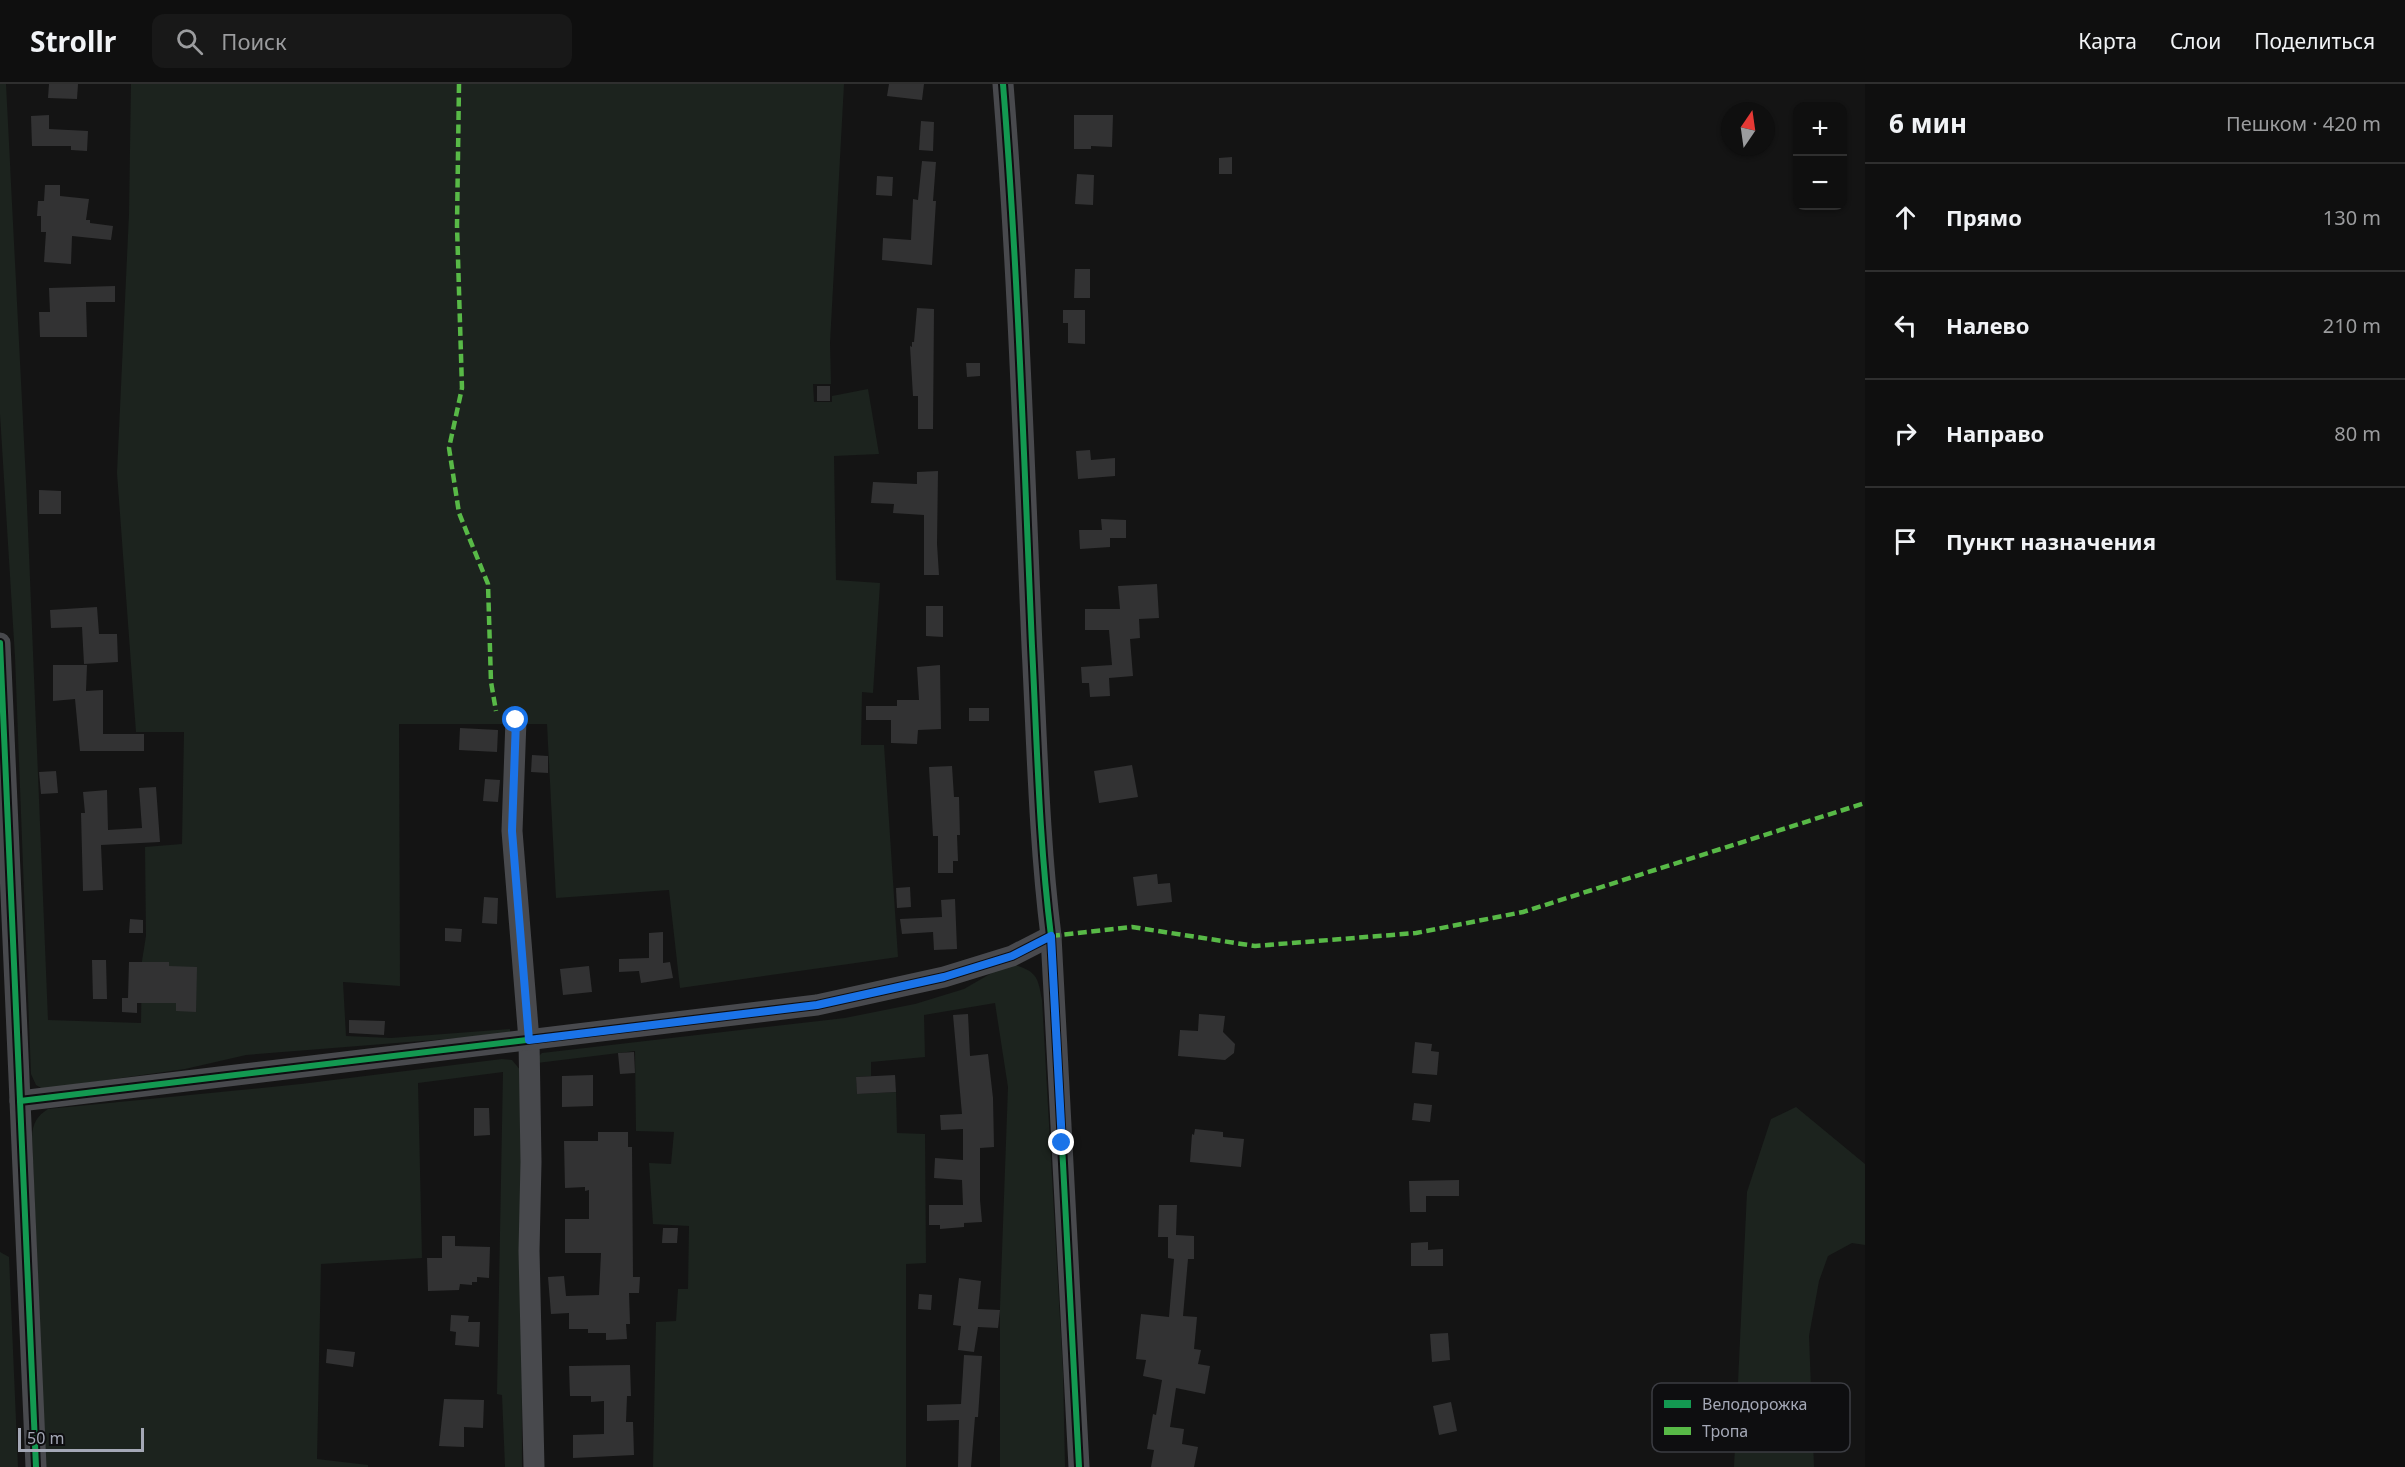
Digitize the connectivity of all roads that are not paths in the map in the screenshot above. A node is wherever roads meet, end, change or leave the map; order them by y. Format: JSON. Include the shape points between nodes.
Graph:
{"nodes":[{"id":1,"x":1003,"y":84,"type":"edge"},
{"id":2,"x":0,"y":642,"type":"edge"},
{"id":3,"x":516,"y":720,"type":"dead end"},
{"id":4,"x":1051,"y":936,"type":"junction"},
{"id":5,"x":529,"y":1040,"type":"junction"},
{"id":6,"x":20,"y":1101,"type":"junction"},
{"id":7,"x":36,"y":1467,"type":"edge"},
{"id":8,"x":534,"y":1467,"type":"edge"},
{"id":9,"x":1079,"y":1467,"type":"edge"}],
"edges":[{"from":1,"to":4,"type":"street","via":[[1011,174],[1044,867]]},
{"from":2,"to":6,"type":"street"},
{"from":3,"to":5,"type":"street","via":[[512,831]]},
{"from":4,"to":5,"type":"street","via":[[1012,956],[944,977],[817,1005]]},
{"from":4,"to":9,"type":"street"},
{"from":5,"to":6,"type":"street"},
{"from":5,"to":8,"type":"street","via":[[528,1251]]},
{"from":6,"to":7,"type":"street"}]}
